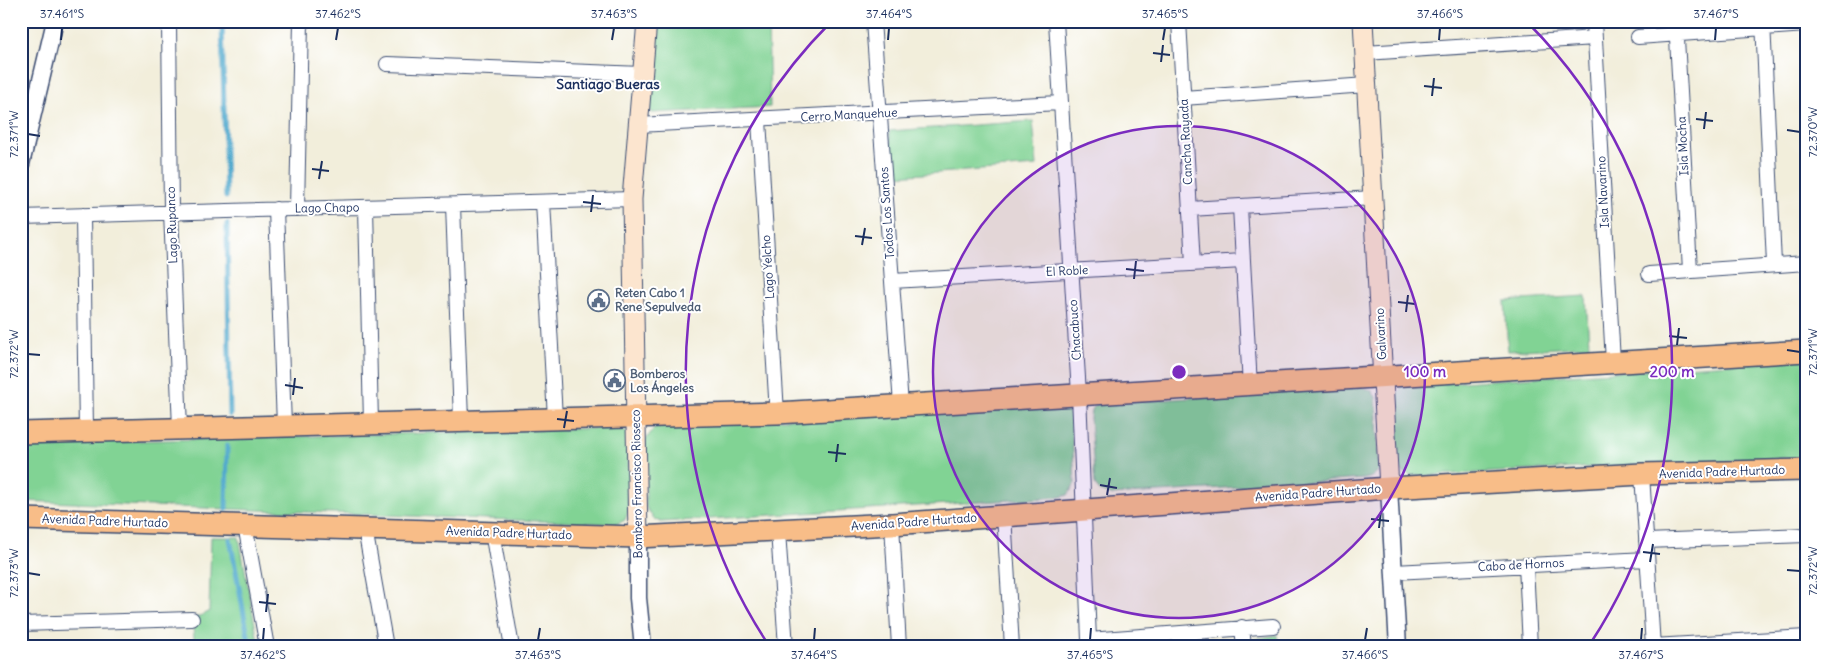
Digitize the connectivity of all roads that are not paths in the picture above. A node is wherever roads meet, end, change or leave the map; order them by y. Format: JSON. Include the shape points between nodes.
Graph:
{"nodes":[{"id":1,"x":55,"y":21,"type":"edge"},
{"id":2,"x":169,"y":21,"type":"edge"},
{"id":3,"x":302,"y":21,"type":"edge"},
{"id":4,"x":647,"y":21,"type":"edge"},
{"id":5,"x":873,"y":21,"type":"edge"},
{"id":6,"x":1056,"y":21,"type":"edge"},
{"id":7,"x":1179,"y":21,"type":"edge"},
{"id":8,"x":1363,"y":21,"type":"edge"},
{"id":9,"x":1594,"y":21,"type":"edge"},
{"id":10,"x":1764,"y":25,"type":"edge"},
{"id":11,"x":1806,"y":25,"type":"edge"},
{"id":12,"x":1676,"y":28,"type":"edge"},
{"id":13,"x":1638,"y":37,"type":"dead end"},
{"id":14,"x":1595,"y":38,"type":"junction"},
{"id":15,"x":1365,"y":53,"type":"junction"},
{"id":16,"x":387,"y":64,"type":"dead end"},
{"id":17,"x":642,"y":74,"type":"junction"},
{"id":18,"x":1367,"y":85,"type":"junction"},
{"id":19,"x":1183,"y":98,"type":"junction"},
{"id":20,"x":1060,"y":103,"type":"junction"},
{"id":21,"x":879,"y":113,"type":"junction"},
{"id":22,"x":759,"y":120,"type":"junction"},
{"id":23,"x":638,"y":125,"type":"junction"},
{"id":24,"x":21,"y":164,"type":"edge"},
{"id":25,"x":1373,"y":198,"type":"junction"},
{"id":26,"x":632,"y":200,"type":"junction"},
{"id":27,"x":543,"y":202,"type":"junction"},
{"id":28,"x":453,"y":204,"type":"junction"},
{"id":29,"x":366,"y":207,"type":"junction"},
{"id":30,"x":1240,"y":207,"type":"junction"},
{"id":31,"x":297,"y":208,"type":"junction"},
{"id":32,"x":276,"y":209,"type":"junction"},
{"id":33,"x":1190,"y":210,"type":"junction"},
{"id":34,"x":171,"y":212,"type":"junction"},
{"id":35,"x":83,"y":215,"type":"junction"},
{"id":36,"x":21,"y":217,"type":"edge"},
{"id":37,"x":1243,"y":261,"type":"junction"},
{"id":38,"x":1806,"y":263,"type":"edge"},
{"id":39,"x":1193,"y":264,"type":"junction"},
{"id":40,"x":1774,"y":264,"type":"junction"},
{"id":41,"x":1071,"y":270,"type":"junction"},
{"id":42,"x":1690,"y":270,"type":"junction"},
{"id":43,"x":1649,"y":274,"type":"dead end"},
{"id":44,"x":892,"y":281,"type":"junction"},
{"id":45,"x":1806,"y":351,"type":"edge"},
{"id":46,"x":1613,"y":362,"type":"junction"},
{"id":47,"x":1383,"y":376,"type":"junction"},
{"id":48,"x":1250,"y":386,"type":"junction"},
{"id":49,"x":1079,"y":394,"type":"junction"},
{"id":50,"x":901,"y":405,"type":"junction"},
{"id":51,"x":777,"y":413,"type":"junction"},
{"id":52,"x":635,"y":416,"type":"junction"},
{"id":53,"x":555,"y":418,"type":"junction"},
{"id":54,"x":462,"y":420,"type":"junction"},
{"id":55,"x":371,"y":423,"type":"junction"},
{"id":56,"x":284,"y":425,"type":"junction"},
{"id":57,"x":180,"y":428,"type":"junction"},
{"id":58,"x":86,"y":431,"type":"junction"},
{"id":59,"x":21,"y":433,"type":"edge"},
{"id":60,"x":1806,"y":470,"type":"edge"},
{"id":61,"x":1642,"y":474,"type":"junction"},
{"id":62,"x":1389,"y":488,"type":"junction"},
{"id":63,"x":1084,"y":509,"type":"junction"},
{"id":64,"x":1004,"y":515,"type":"junction"},
{"id":65,"x":21,"y":519,"type":"edge"},
{"id":66,"x":892,"y":524,"type":"junction"},
{"id":67,"x":246,"y":525,"type":"junction"},
{"id":68,"x":365,"y":528,"type":"junction"},
{"id":69,"x":778,"y":530,"type":"junction"},
{"id":70,"x":492,"y":532,"type":"junction"},
{"id":71,"x":1806,"y":534,"type":"edge"},
{"id":72,"x":638,"y":537,"type":"junction"},
{"id":73,"x":1646,"y":542,"type":"junction"},
{"id":74,"x":1647,"y":558,"type":"junction"},
{"id":75,"x":1526,"y":565,"type":"junction"},
{"id":76,"x":1394,"y":572,"type":"junction"},
{"id":77,"x":192,"y":619,"type":"dead end"},
{"id":78,"x":21,"y":624,"type":"edge"},
{"id":79,"x":1273,"y":626,"type":"dead end"},
{"id":80,"x":1242,"y":628,"type":"junction"},
{"id":81,"x":1806,"y":637,"type":"edge"},
{"id":82,"x":1126,"y":642,"type":"edge"},
{"id":83,"x":1653,"y":646,"type":"edge"},
{"id":84,"x":267,"y":647,"type":"edge"},
{"id":85,"x":386,"y":647,"type":"edge"},
{"id":86,"x":512,"y":647,"type":"edge"},
{"id":87,"x":643,"y":647,"type":"edge"},
{"id":88,"x":786,"y":647,"type":"edge"},
{"id":89,"x":899,"y":647,"type":"edge"},
{"id":90,"x":1012,"y":647,"type":"edge"},
{"id":91,"x":1244,"y":647,"type":"edge"},
{"id":92,"x":1398,"y":647,"type":"edge"},
{"id":93,"x":1530,"y":647,"type":"edge"}],
"edges":[{"from":1,"to":24,"type":"street"},
{"from":2,"to":34,"type":"street","name":"Lago Rupanco"},
{"from":3,"to":31,"type":"street"},
{"from":4,"to":17,"type":"main road","name":"Bombero Francisco Rioseco"},
{"from":5,"to":21,"type":"street","name":"Todos Los Santos"},
{"from":6,"to":20,"type":"street","name":"Chacabuco"},
{"from":7,"to":19,"type":"street","name":"Cancha Rayada"},
{"from":8,"to":15,"type":"main road","name":"Galvarino"},
{"from":9,"to":14,"type":"street","name":"Isla Navarino"},
{"from":10,"to":11,"type":"street"},
{"from":10,"to":12,"type":"street"},
{"from":10,"to":40,"type":"street"},
{"from":12,"to":13,"type":"street"},
{"from":12,"to":42,"type":"street","name":"Isla Mocha"},
{"from":14,"to":15,"type":"street"},
{"from":14,"to":46,"type":"street","name":"Isla Navarino"},
{"from":15,"to":18,"type":"main road","name":"Galvarino"},
{"from":16,"to":17,"type":"street"},
{"from":17,"to":23,"type":"main road","name":"Bombero Francisco Rioseco"},
{"from":18,"to":19,"type":"street"},
{"from":18,"to":25,"type":"main road","name":"Galvarino"},
{"from":19,"to":33,"type":"street","name":"Cancha Rayada"},
{"from":20,"to":21,"type":"street","name":"Cerro Manquehue"},
{"from":20,"to":41,"type":"street","name":"Chacabuco"},
{"from":21,"to":22,"type":"street","name":"Cerro Manquehue"},
{"from":21,"to":44,"type":"street","name":"Todos Los Santos"},
{"from":22,"to":23,"type":"street","name":"Cerro Manquehue"},
{"from":22,"to":51,"type":"street","name":"Lago Yelcho"},
{"from":23,"to":26,"type":"main road","name":"Bombero Francisco Rioseco"},
{"from":25,"to":30,"type":"street"},
{"from":25,"to":47,"type":"main road","name":"Galvarino"},
{"from":26,"to":27,"type":"street","name":"Lago Chapo"},
{"from":26,"to":52,"type":"main road","name":"Bombero Francisco Rioseco"},
{"from":27,"to":28,"type":"street","name":"Lago Chapo"},
{"from":27,"to":53,"type":"street"},
{"from":28,"to":29,"type":"street","name":"Lago Chapo"},
{"from":28,"to":54,"type":"street"},
{"from":29,"to":31,"type":"street","name":"Lago Chapo"},
{"from":29,"to":55,"type":"street"},
{"from":30,"to":33,"type":"street"},
{"from":30,"to":37,"type":"street"},
{"from":31,"to":32,"type":"street","name":"Lago Chapo"},
{"from":32,"to":34,"type":"street","name":"Lago Chapo"},
{"from":32,"to":56,"type":"street"},
{"from":33,"to":39,"type":"street","name":"Cancha Rayada"},
{"from":34,"to":35,"type":"street","name":"Lago Chapo"},
{"from":34,"to":57,"type":"street","name":"Lago Rupanco"},
{"from":35,"to":36,"type":"street","name":"Lago Chapo"},
{"from":35,"to":58,"type":"street"},
{"from":37,"to":39,"type":"street","name":"El Roble"},
{"from":37,"to":48,"type":"street"},
{"from":38,"to":40,"type":"street"},
{"from":39,"to":41,"type":"street","name":"El Roble"},
{"from":40,"to":42,"type":"street"},
{"from":41,"to":44,"type":"street","name":"El Roble"},
{"from":41,"to":49,"type":"street","name":"Chacabuco"},
{"from":42,"to":43,"type":"street"},
{"from":44,"to":50,"type":"street","name":"Todos Los Santos"},
{"from":45,"to":46,"type":"main road"},
{"from":46,"to":47,"type":"main road"},
{"from":47,"to":48,"type":"main road"},
{"from":47,"to":62,"type":"main road","name":"Galvarino"},
{"from":48,"to":49,"type":"main road"},
{"from":49,"to":50,"type":"main road"},
{"from":49,"to":63,"type":"street","name":"Chacabuco"},
{"from":50,"to":51,"type":"main road"},
{"from":51,"to":52,"type":"main road"},
{"from":52,"to":53,"type":"main road"},
{"from":52,"to":72,"type":"main road","name":"Bombero Francisco Rioseco"},
{"from":53,"to":54,"type":"main road"},
{"from":54,"to":55,"type":"main road"},
{"from":55,"to":56,"type":"main road"},
{"from":56,"to":57,"type":"main road"},
{"from":57,"to":58,"type":"main road"},
{"from":58,"to":59,"type":"main road"},
{"from":60,"to":61,"type":"main road","name":"Avenida Padre Hurtado"},
{"from":61,"to":62,"type":"main road","name":"Avenida Padre Hurtado"},
{"from":61,"to":73,"type":"street"},
{"from":62,"to":63,"type":"main road","name":"Avenida Padre Hurtado"},
{"from":62,"to":76,"type":"street","name":"Galvarino"},
{"from":63,"to":64,"type":"main road","name":"Avenida Padre Hurtado"},
{"from":63,"to":82,"type":"street","name":"Chacabuco","via":[[1089,640]]},
{"from":64,"to":66,"type":"main road","name":"Avenida Padre Hurtado"},
{"from":64,"to":90,"type":"street"},
{"from":65,"to":67,"type":"main road","name":"Avenida Padre Hurtado"},
{"from":66,"to":69,"type":"main road","name":"Avenida Padre Hurtado"},
{"from":66,"to":89,"type":"street"},
{"from":67,"to":68,"type":"main road","name":"Avenida Padre Hurtado"},
{"from":67,"to":84,"type":"street"},
{"from":68,"to":70,"type":"main road","name":"Avenida Padre Hurtado"},
{"from":68,"to":85,"type":"street"},
{"from":69,"to":72,"type":"main road","name":"Avenida Padre Hurtado"},
{"from":69,"to":88,"type":"street"},
{"from":70,"to":72,"type":"main road","name":"Avenida Padre Hurtado"},
{"from":70,"to":86,"type":"street"},
{"from":71,"to":73,"type":"street"},
{"from":72,"to":87,"type":"street","name":"Bombero Francisco Rioseco","via":[[638,598]]},
{"from":73,"to":74,"type":"street"},
{"from":74,"to":75,"type":"street","name":"Cabo de Hornos"},
{"from":74,"to":83,"type":"street"},
{"from":75,"to":76,"type":"street","name":"Cabo de Hornos"},
{"from":75,"to":93,"type":"street"},
{"from":76,"to":92,"type":"street","name":"Galvarino"},
{"from":77,"to":78,"type":"street"},
{"from":79,"to":80,"type":"street"},
{"from":80,"to":82,"type":"street"},
{"from":80,"to":91,"type":"street"},
{"from":81,"to":83,"type":"street"}]}
